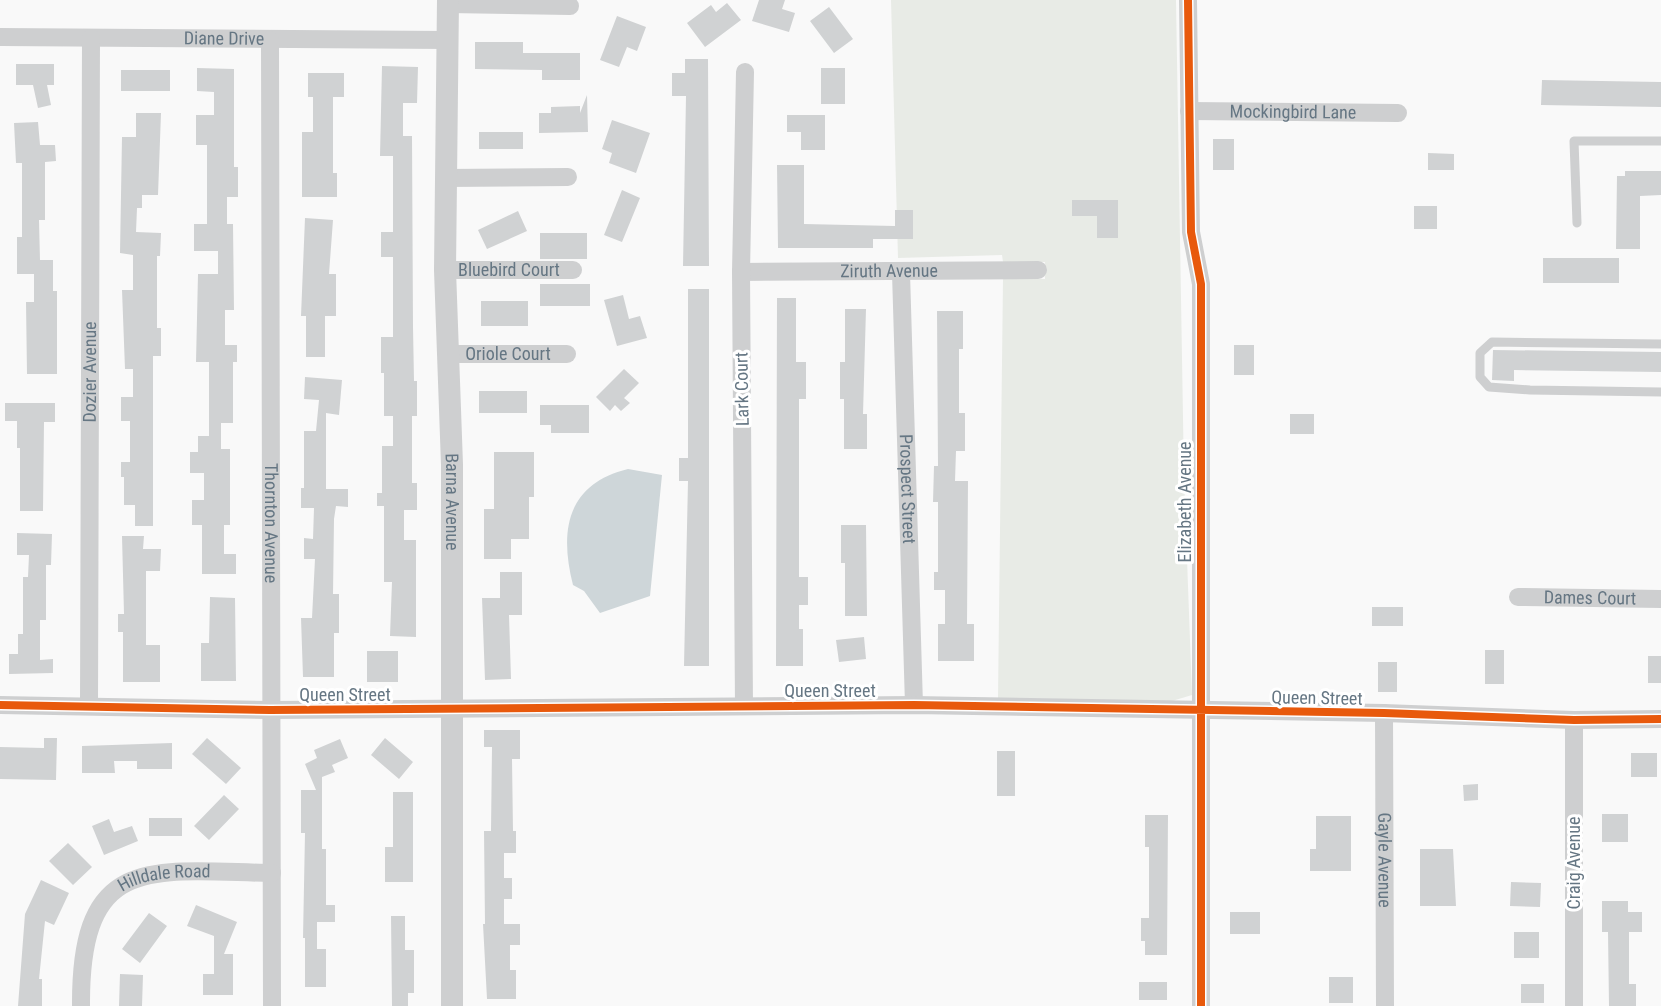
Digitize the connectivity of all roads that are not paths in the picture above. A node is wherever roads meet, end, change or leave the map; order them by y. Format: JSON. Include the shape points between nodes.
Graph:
{"nodes":[{"id":1,"x":1188,"y":0,"type":"edge"},
{"id":2,"x":448,"y":2,"type":"edge"},
{"id":3,"x":570,"y":6,"type":"dead end"},
{"id":4,"x":0,"y":37,"type":"edge"},
{"id":5,"x":91,"y":38,"type":"junction"},
{"id":6,"x":270,"y":39,"type":"junction"},
{"id":7,"x":448,"y":40,"type":"junction"},
{"id":8,"x":746,"y":72,"type":"dead end"},
{"id":9,"x":1189,"y":111,"type":"junction"},
{"id":10,"x":1398,"y":113,"type":"dead end"},
{"id":11,"x":1661,"y":141,"type":"edge"},
{"id":12,"x":567,"y":177,"type":"dead end"},
{"id":13,"x":446,"y":178,"type":"junction"},
{"id":14,"x":1577,"y":223,"type":"dead end"},
{"id":15,"x":445,"y":270,"type":"junction"},
{"id":16,"x":573,"y":270,"type":"dead end"},
{"id":17,"x":1038,"y":270,"type":"dead end"},
{"id":18,"x":741,"y":272,"type":"junction"},
{"id":19,"x":901,"y":273,"type":"junction"},
{"id":20,"x":1661,"y":344,"type":"edge"},
{"id":21,"x":448,"y":354,"type":"junction"},
{"id":22,"x":567,"y":354,"type":"dead end"},
{"id":23,"x":1661,"y":392,"type":"edge"},
{"id":24,"x":1518,"y":597,"type":"dead end"},
{"id":25,"x":1661,"y":599,"type":"edge"},
{"id":26,"x":0,"y":705,"type":"edge"},
{"id":27,"x":89,"y":705,"type":"junction"},
{"id":28,"x":914,"y":705,"type":"junction"},
{"id":29,"x":744,"y":706,"type":"junction"},
{"id":30,"x":270,"y":710,"type":"junction"},
{"id":31,"x":454,"y":710,"type":"junction"},
{"id":32,"x":1200,"y":711,"type":"junction"},
{"id":33,"x":1384,"y":713,"type":"junction"},
{"id":34,"x":1661,"y":719,"type":"edge"},
{"id":35,"x":1574,"y":720,"type":"junction"},
{"id":36,"x":272,"y":873,"type":"junction"},
{"id":37,"x":81,"y":1006,"type":"edge"},
{"id":38,"x":272,"y":1006,"type":"edge"},
{"id":39,"x":452,"y":1006,"type":"edge"},
{"id":40,"x":1201,"y":1006,"type":"edge"},
{"id":41,"x":1385,"y":1006,"type":"edge"},
{"id":42,"x":1574,"y":1006,"type":"edge"}],
"edges":[{"from":1,"to":9,"type":"street","name":"Elizabeth Avenue"},
{"from":2,"to":3,"type":"street"},
{"from":2,"to":7,"type":"street","name":"Barna Avenue"},
{"from":4,"to":5,"type":"street","name":"Diane Drive"},
{"from":5,"to":6,"type":"street","name":"Diane Drive"},
{"from":5,"to":27,"type":"street","name":"Dozier Avenue"},
{"from":6,"to":7,"type":"street","name":"Diane Drive"},
{"from":6,"to":30,"type":"street","name":"Thornton Avenue"},
{"from":7,"to":13,"type":"street","name":"Barna Avenue"},
{"from":8,"to":18,"type":"street","name":"Lark Court"},
{"from":9,"to":10,"type":"street","name":"Mockingbird Lane"},
{"from":9,"to":32,"type":"street","name":"Elizabeth Avenue","via":[[1191,232],[1201,284]]},
{"from":11,"to":14,"type":"lane","via":[[1574,141]]},
{"from":12,"to":13,"type":"street"},
{"from":13,"to":15,"type":"street","name":"Barna Avenue"},
{"from":15,"to":16,"type":"street","name":"Bluebird Court"},
{"from":15,"to":21,"type":"street","name":"Barna Avenue"},
{"from":17,"to":19,"type":"street","name":"Ziruth Avenue"},
{"from":18,"to":19,"type":"street","name":"Ziruth Avenue"},
{"from":18,"to":29,"type":"street","name":"Lark Court"},
{"from":19,"to":28,"type":"street","name":"Prospect Street"},
{"from":20,"to":23,"type":"lane","via":[[1492,342],[1480,353],[1480,377],[1489,387]]},
{"from":21,"to":22,"type":"street","name":"Oriole Court"},
{"from":21,"to":31,"type":"street","name":"Barna Avenue"},
{"from":24,"to":25,"type":"street","name":"Dames Court"},
{"from":26,"to":27,"type":"street","name":"Queen Street"},
{"from":27,"to":30,"type":"street","name":"Queen Street"},
{"from":28,"to":29,"type":"street","name":"Queen Street"},
{"from":28,"to":32,"type":"street","name":"Queen Street"},
{"from":29,"to":31,"type":"street","name":"Queen Street"},
{"from":30,"to":31,"type":"street","name":"Queen Street"},
{"from":30,"to":36,"type":"street","name":"Thornton Avenue"},
{"from":31,"to":39,"type":"street","name":"Barna Avenue"},
{"from":32,"to":33,"type":"street","name":"Queen Street"},
{"from":32,"to":40,"type":"street","name":"Elizabeth Avenue"},
{"from":33,"to":35,"type":"street","name":"Queen Street"},
{"from":33,"to":41,"type":"street","name":"Gayle Avenue"},
{"from":34,"to":35,"type":"street","name":"Queen Street"},
{"from":35,"to":42,"type":"street","name":"Craig Avenue"},
{"from":36,"to":37,"type":"street","name":"Hilldale Road","via":[[158,872],[135,878],[117,889],[88,928],[82,955]]},
{"from":36,"to":38,"type":"street","name":"Thornton Avenue"}]}
